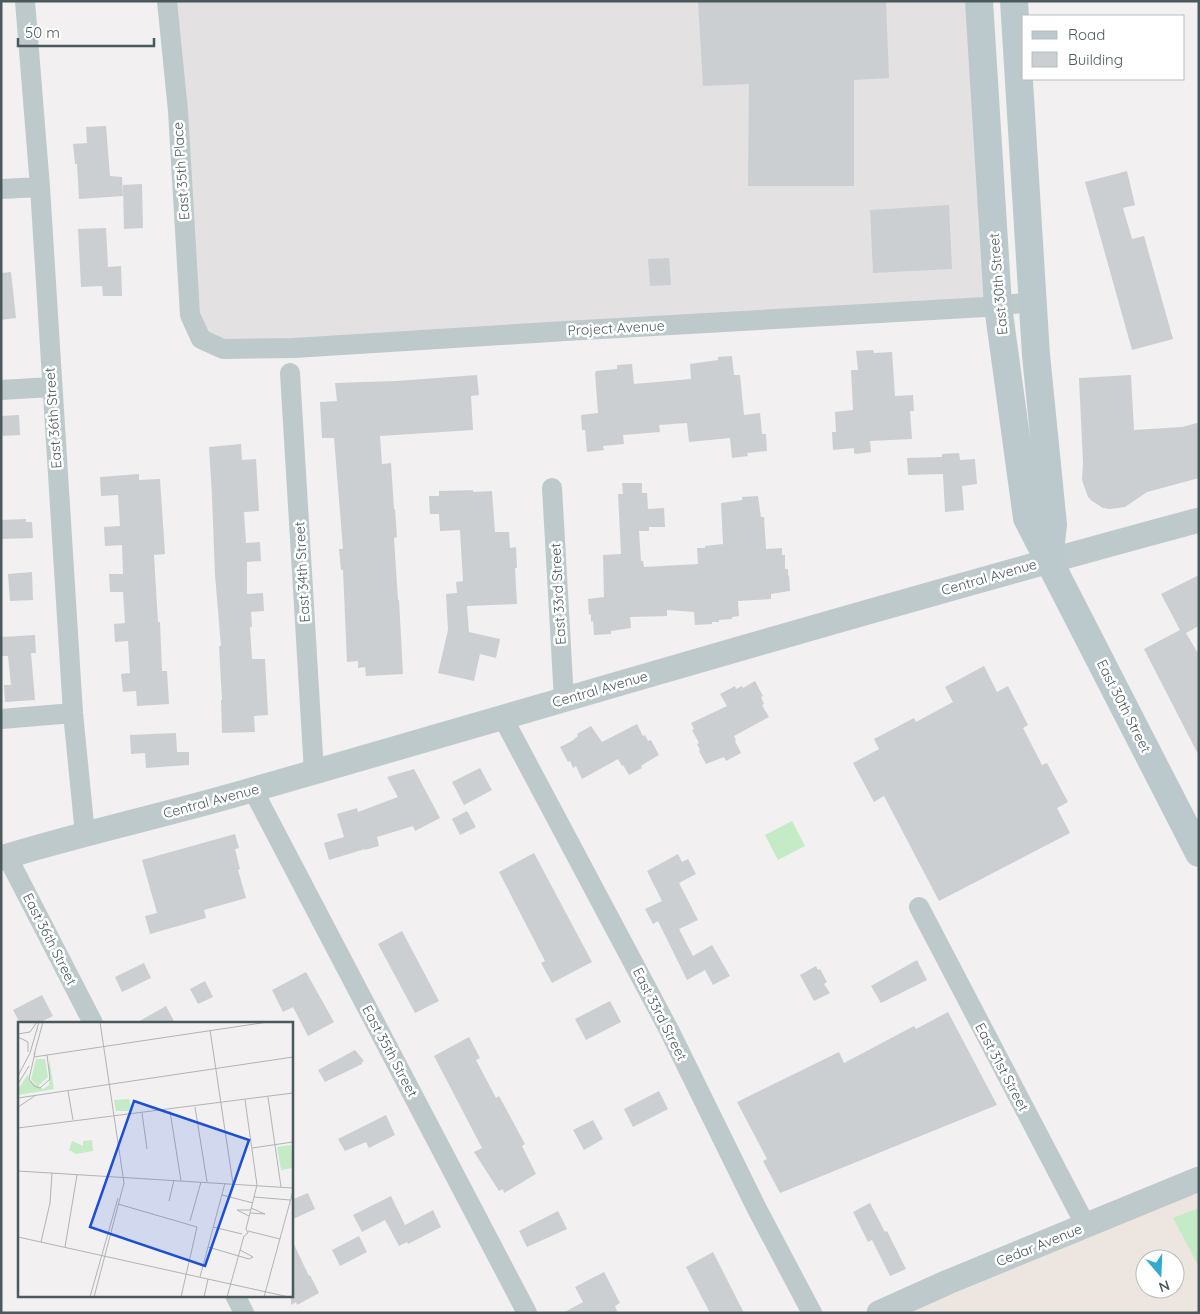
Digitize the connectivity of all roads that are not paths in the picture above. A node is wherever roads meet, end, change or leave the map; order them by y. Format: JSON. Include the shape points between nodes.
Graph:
{"nodes":[{"id":1,"x":25,"y":1,"type":"edge"},
{"id":2,"x":167,"y":1,"type":"edge"},
{"id":3,"x":980,"y":1,"type":"edge"},
{"id":4,"x":1014,"y":1,"type":"edge"},
{"id":5,"x":40,"y":187,"type":"junction"},
{"id":6,"x":1,"y":189,"type":"edge"},
{"id":7,"x":1033,"y":302,"type":"junction"},
{"id":8,"x":998,"y":306,"type":"junction"},
{"id":9,"x":201,"y":339,"type":"joint"},
{"id":10,"x":290,"y":373,"type":"dead end"},
{"id":11,"x":51,"y":387,"type":"junction"},
{"id":12,"x":1,"y":390,"type":"edge"},
{"id":13,"x":552,"y":488,"type":"dead end"},
{"id":14,"x":1199,"y":520,"type":"edge"},
{"id":15,"x":1049,"y":560,"type":"junction"},
{"id":16,"x":564,"y":700,"type":"junction"},
{"id":17,"x":73,"y":713,"type":"junction"},
{"id":18,"x":503,"y":718,"type":"junction"},
{"id":19,"x":1,"y":719,"type":"edge"},
{"id":20,"x":314,"y":772,"type":"junction"},
{"id":21,"x":253,"y":790,"type":"junction"},
{"id":22,"x":84,"y":834,"type":"junction"},
{"id":23,"x":1199,"y":853,"type":"edge"},
{"id":24,"x":4,"y":857,"type":"edge"},
{"id":25,"x":919,"y":908,"type":"dead end"},
{"id":26,"x":92,"y":1022,"type":"edge"},
{"id":27,"x":1199,"y":1179,"type":"edge"},
{"id":28,"x":1086,"y":1226,"type":"junction"},
{"id":29,"x":236,"y":1296,"type":"edge"},
{"id":30,"x":244,"y":1313,"type":"edge"},
{"id":31,"x":528,"y":1313,"type":"edge"},
{"id":32,"x":812,"y":1313,"type":"edge"},
{"id":33,"x":879,"y":1313,"type":"edge"}],
"edges":[{"from":1,"to":5,"type":"street","name":"East 36th Street"},
{"from":2,"to":9,"type":"street","name":"East 35th Place","via":[[178,111],[190,315]]},
{"from":3,"to":8,"type":"main road","name":"East 30th Street"},
{"from":4,"to":7,"type":"main road"},
{"from":5,"to":6,"type":"street"},
{"from":5,"to":11,"type":"street","name":"East 36th Street"},
{"from":7,"to":8,"type":"street","name":"Project Avenue"},
{"from":7,"to":15,"type":"main road","via":[[1054,525]]},
{"from":8,"to":9,"type":"street","name":"Project Avenue","via":[[294,348],[222,349]]},
{"from":8,"to":15,"type":"main road","name":"East 30th Street","via":[[1027,518]]},
{"from":10,"to":20,"type":"street","name":"East 34th Street"},
{"from":11,"to":12,"type":"street"},
{"from":11,"to":17,"type":"street","name":"East 36th Street"},
{"from":13,"to":16,"type":"street","name":"East 33rd Street"},
{"from":14,"to":15,"type":"street","name":"Central Avenue"},
{"from":15,"to":16,"type":"street","name":"Central Avenue"},
{"from":15,"to":23,"type":"main road","name":"East 30th Street"},
{"from":16,"to":18,"type":"street","name":"Central Avenue"},
{"from":17,"to":19,"type":"street"},
{"from":17,"to":22,"type":"street","name":"East 36th Street"},
{"from":18,"to":20,"type":"street","name":"Central Avenue"},
{"from":18,"to":32,"type":"street","name":"East 33rd Street","via":[[669,1030]]},
{"from":20,"to":21,"type":"street","name":"Central Avenue"},
{"from":21,"to":22,"type":"street","name":"Central Avenue"},
{"from":21,"to":31,"type":"street","name":"East 35th Street"},
{"from":22,"to":24,"type":"street","name":"Central Avenue"},
{"from":24,"to":26,"type":"street","name":"East 36th Street"},
{"from":25,"to":28,"type":"street","name":"East 31st Street"},
{"from":27,"to":28,"type":"street","name":"Cedar Avenue"},
{"from":28,"to":33,"type":"street","name":"Cedar Avenue"},
{"from":29,"to":30,"type":"street"}]}
